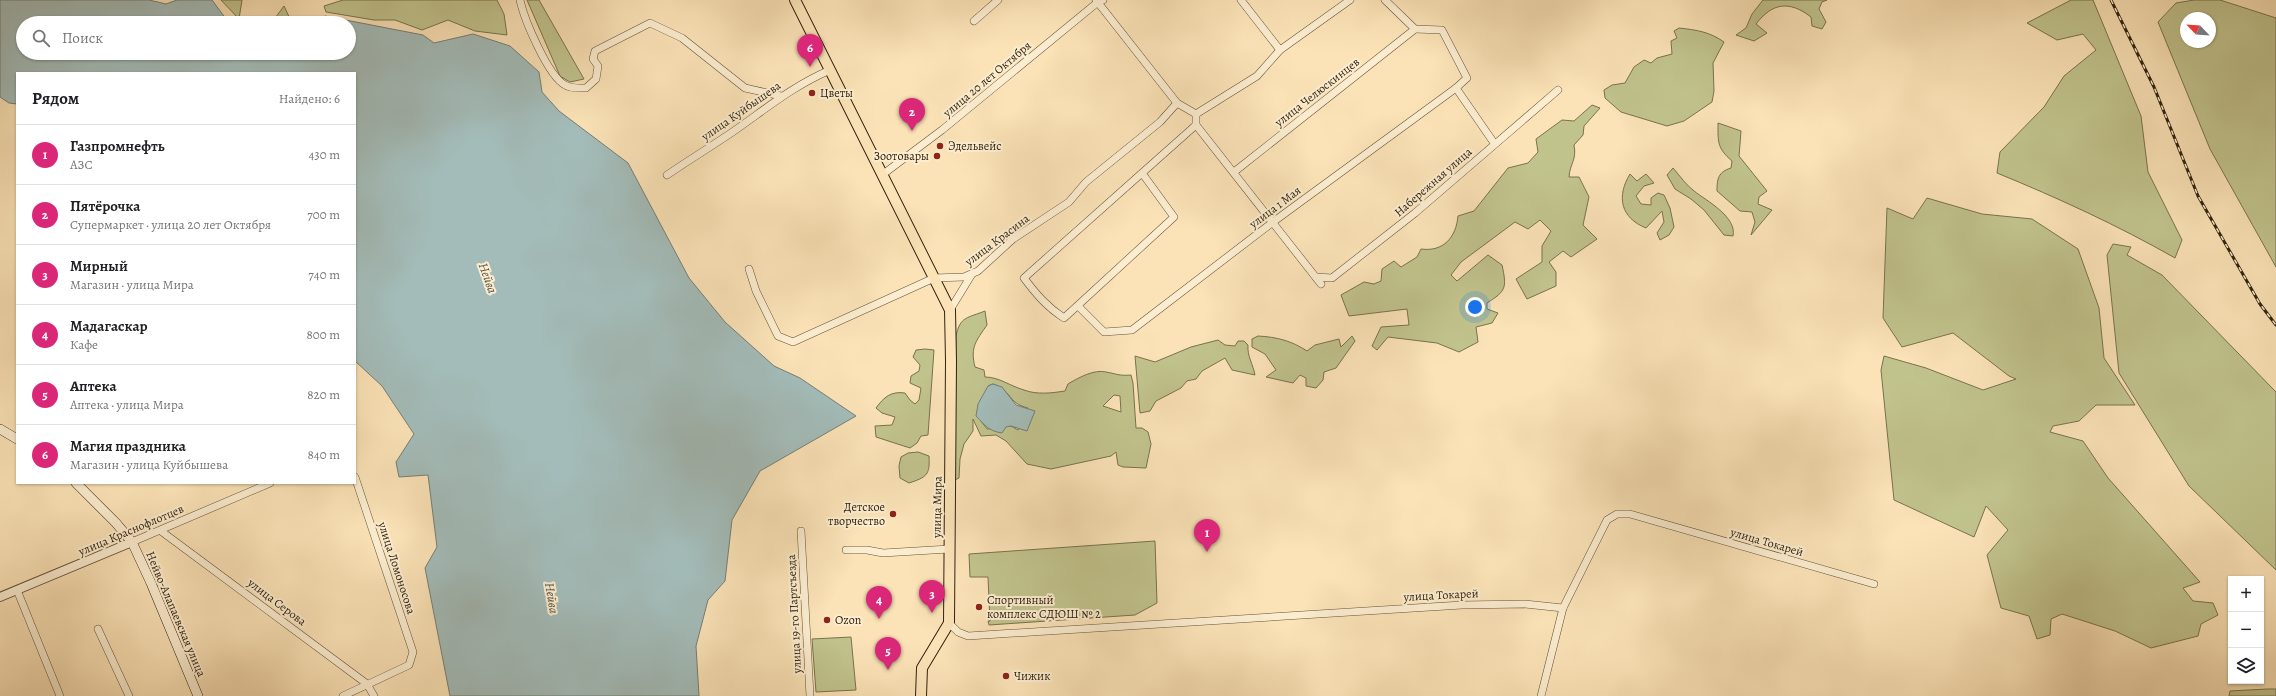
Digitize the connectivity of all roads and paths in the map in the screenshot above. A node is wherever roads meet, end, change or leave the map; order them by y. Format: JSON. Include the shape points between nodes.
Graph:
{"nodes":[{"id":1,"x":520,"y":0,"type":"edge"},
{"id":2,"x":795,"y":0,"type":"edge"},
{"id":3,"x":998,"y":0,"type":"edge"},
{"id":4,"x":1099,"y":0,"type":"edge"},
{"id":5,"x":1241,"y":0,"type":"edge"},
{"id":6,"x":1350,"y":0,"type":"edge"},
{"id":7,"x":1385,"y":0,"type":"edge"},
{"id":8,"x":974,"y":20,"type":"dead end"},
{"id":9,"x":1415,"y":29,"type":"junction"},
{"id":10,"x":1280,"y":50,"type":"junction"},
{"id":11,"x":830,"y":70,"type":"junction"},
{"id":12,"x":1456,"y":88,"type":"junction"},
{"id":13,"x":1558,"y":90,"type":"dead end"},
{"id":14,"x":781,"y":96,"type":"junction"},
{"id":15,"x":1177,"y":103,"type":"junction"},
{"id":16,"x":1196,"y":114,"type":"junction"},
{"id":17,"x":1196,"y":125,"type":"junction"},
{"id":18,"x":1494,"y":144,"type":"junction"},
{"id":19,"x":1234,"y":172,"type":"junction"},
{"id":20,"x":1142,"y":173,"type":"junction"},
{"id":21,"x":667,"y":175,"type":"dead end"},
{"id":22,"x":882,"y":175,"type":"junction"},
{"id":23,"x":1273,"y":222,"type":"junction"},
{"id":24,"x":749,"y":269,"type":"dead end"},
{"id":25,"x":972,"y":274,"type":"junction"},
{"id":26,"x":1316,"y":277,"type":"junction"},
{"id":27,"x":934,"y":278,"type":"junction"},
{"id":28,"x":1321,"y":284,"type":"dead end"},
{"id":29,"x":1078,"y":306,"type":"junction"},
{"id":30,"x":950,"y":310,"type":"junction"},
{"id":31,"x":0,"y":429,"type":"edge"},
{"id":32,"x":16,"y":438,"type":"edge"},
{"id":33,"x":356,"y":480,"type":"edge"},
{"id":34,"x":77,"y":484,"type":"edge"},
{"id":35,"x":268,"y":484,"type":"edge"},
{"id":36,"x":161,"y":530,"type":"junction"},
{"id":37,"x":801,"y":531,"type":"dead end"},
{"id":38,"x":132,"y":542,"type":"junction"},
{"id":39,"x":949,"y":549,"type":"junction"},
{"id":40,"x":846,"y":550,"type":"dead end"},
{"id":41,"x":1874,"y":584,"type":"dead end"},
{"id":42,"x":17,"y":590,"type":"junction"},
{"id":43,"x":0,"y":597,"type":"edge"},
{"id":44,"x":1563,"y":608,"type":"junction"},
{"id":45,"x":949,"y":623,"type":"junction"},
{"id":46,"x":98,"y":629,"type":"dead end"},
{"id":47,"x":367,"y":684,"type":"junction"},
{"id":48,"x":60,"y":696,"type":"edge"},
{"id":49,"x":129,"y":696,"type":"edge"},
{"id":50,"x":198,"y":696,"type":"edge"},
{"id":51,"x":343,"y":696,"type":"edge"},
{"id":52,"x":374,"y":696,"type":"edge"},
{"id":53,"x":810,"y":696,"type":"edge"},
{"id":54,"x":920,"y":696,"type":"edge"},
{"id":55,"x":1541,"y":696,"type":"edge"}],
"edges":[{"from":1,"to":14,"type":"street","via":[[537,45],[555,77],[565,86],[586,88],[596,79],[598,66],[593,59],[596,51],[650,23],[682,38],[746,88]]},
{"from":2,"to":11,"type":"main road"},
{"from":3,"to":8,"type":"street"},
{"from":4,"to":15,"type":"street"},
{"from":4,"to":22,"type":"street","name":"улица 20 лет Октября","via":[[942,130]]},
{"from":5,"to":10,"type":"street"},
{"from":6,"to":10,"type":"street"},
{"from":7,"to":9,"type":"street"},
{"from":9,"to":12,"type":"street","via":[[1442,30],[1467,78]]},
{"from":9,"to":19,"type":"street","name":"улица Челюскинцев"},
{"from":10,"to":16,"type":"street","via":[[1257,76]]},
{"from":11,"to":14,"type":"street","name":"улица Куйбышева","via":[[806,80]]},
{"from":11,"to":22,"type":"main road"},
{"from":12,"to":18,"type":"street"},
{"from":12,"to":23,"type":"street","name":"улица 1 Мая"},
{"from":13,"to":18,"type":"street","name":"Набережная улица"},
{"from":14,"to":21,"type":"street","name":"улица Куйбышева"},
{"from":15,"to":16,"type":"street"},
{"from":15,"to":25,"type":"street","name":"улица Красина","via":[[1160,122],[1086,182],[1069,202],[1013,239]]},
{"from":16,"to":17,"type":"street"},
{"from":17,"to":19,"type":"street"},
{"from":17,"to":20,"type":"street"},
{"from":18,"to":26,"type":"street","name":"Набережная улица","via":[[1415,213],[1332,278]]},
{"from":19,"to":23,"type":"street"},
{"from":20,"to":29,"type":"street","via":[[1174,217]]},
{"from":20,"to":29,"type":"street","via":[[1024,278],[1040,299],[1064,318]]},
{"from":22,"to":27,"type":"main road"},
{"from":23,"to":26,"type":"street"},
{"from":23,"to":29,"type":"street","name":"улица 1 Мая","via":[[1132,330],[1104,332]]},
{"from":24,"to":27,"type":"street","name":"улица Красина","via":[[756,291],[778,336],[793,342]]},
{"from":25,"to":27,"type":"street","name":"улица Красина"},
{"from":25,"to":30,"type":"street"},
{"from":26,"to":28,"type":"street"},
{"from":27,"to":30,"type":"main road"},
{"from":30,"to":39,"type":"main road","name":"улица Мира"},
{"from":31,"to":32,"type":"main road"},
{"from":33,"to":47,"type":"street","name":"улица Ломоносова","via":[[412,652],[409,665]]},
{"from":34,"to":38,"type":"main road"},
{"from":35,"to":36,"type":"street","name":"улица Краснофлотцев"},
{"from":36,"to":38,"type":"street","name":"улица Краснофлотцев"},
{"from":36,"to":47,"type":"street","name":"улица Серова"},
{"from":37,"to":53,"type":"street","name":"улица 19-го Партсъезда"},
{"from":38,"to":42,"type":"street","name":"улица Краснофлотцев"},
{"from":38,"to":50,"type":"main road","name":"Нейво-Алапаевская улица"},
{"from":39,"to":40,"type":"street","via":[[883,553]]},
{"from":39,"to":45,"type":"main road","name":"улица Мира"},
{"from":41,"to":44,"type":"street","name":"улица Токарей","via":[[1630,514],[1617,514],[1607,520]]},
{"from":42,"to":43,"type":"street","name":"улица Краснофлотцев"},
{"from":42,"to":48,"type":"street"},
{"from":44,"to":45,"type":"street","name":"улица Токарей","via":[[1525,604],[1462,605],[968,636],[958,632]]},
{"from":44,"to":55,"type":"street"},
{"from":45,"to":54,"type":"main road","via":[[922,668]]},
{"from":46,"to":49,"type":"street"},
{"from":47,"to":51,"type":"street"},
{"from":47,"to":52,"type":"street","name":"улица Серова"}]}
